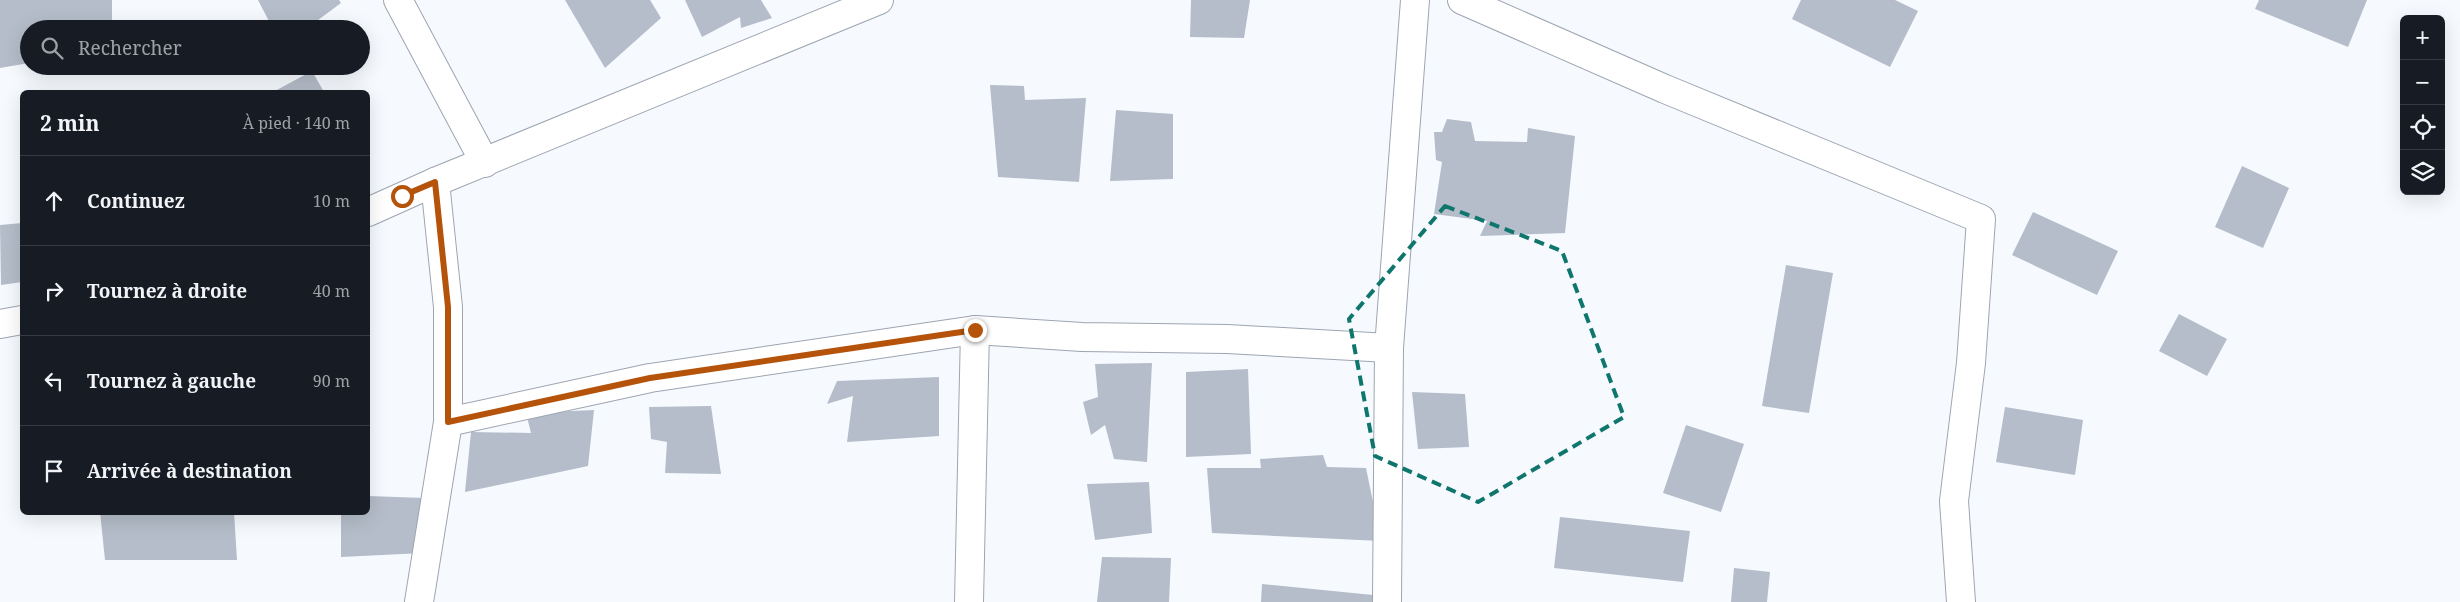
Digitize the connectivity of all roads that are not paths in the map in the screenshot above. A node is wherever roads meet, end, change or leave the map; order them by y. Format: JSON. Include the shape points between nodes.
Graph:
{"nodes":[{"id":1,"x":398,"y":0,"type":"edge"},
{"id":2,"x":880,"y":0,"type":"edge"},
{"id":3,"x":1415,"y":0,"type":"edge"},
{"id":4,"x":1462,"y":0,"type":"edge"},
{"id":5,"x":485,"y":163,"type":"junction"},
{"id":6,"x":435,"y":182,"type":"junction"},
{"id":7,"x":370,"y":211,"type":"edge"},
{"id":8,"x":20,"y":320,"type":"edge"},
{"id":9,"x":0,"y":324,"type":"edge"},
{"id":10,"x":975,"y":330,"type":"junction"},
{"id":11,"x":1389,"y":348,"type":"junction"},
{"id":12,"x":448,"y":422,"type":"junction"},
{"id":13,"x":419,"y":602,"type":"edge"},
{"id":14,"x":969,"y":602,"type":"edge"},
{"id":15,"x":1387,"y":602,"type":"edge"},
{"id":16,"x":1961,"y":602,"type":"edge"}],
"edges":[{"from":1,"to":5,"type":"street"},
{"from":2,"to":5,"type":"street"},
{"from":3,"to":11,"type":"street"},
{"from":4,"to":16,"type":"street","via":[[1665,89],[1981,219],[1971,363],[1954,501]]},
{"from":5,"to":6,"type":"street"},
{"from":6,"to":7,"type":"street"},
{"from":6,"to":12,"type":"street","via":[[448,307]]},
{"from":8,"to":9,"type":"street"},
{"from":10,"to":11,"type":"street"},
{"from":10,"to":12,"type":"street","via":[[650,378]]},
{"from":10,"to":14,"type":"street"},
{"from":11,"to":15,"type":"street"},
{"from":12,"to":13,"type":"street"}]}
